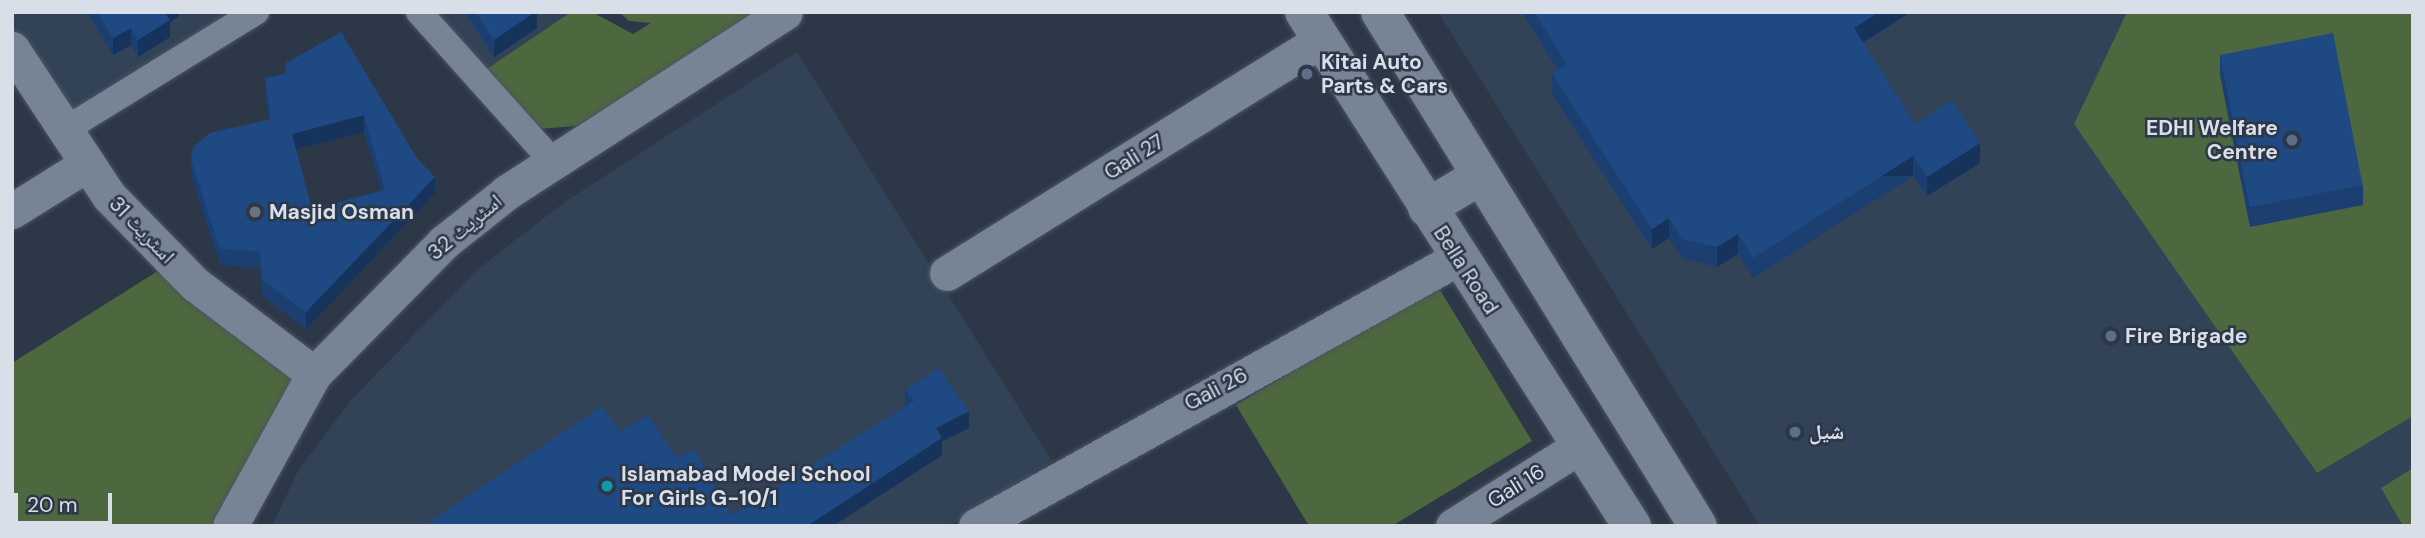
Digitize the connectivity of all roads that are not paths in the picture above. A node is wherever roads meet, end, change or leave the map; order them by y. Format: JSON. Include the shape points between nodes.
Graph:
{"nodes":[{"id":1,"x":257,"y":12,"type":"edge"},
{"id":2,"x":419,"y":12,"type":"edge"},
{"id":3,"x":785,"y":12,"type":"edge"},
{"id":4,"x":1380,"y":12,"type":"edge"},
{"id":5,"x":1313,"y":26,"type":"edge"},
{"id":6,"x":12,"y":49,"type":"edge"},
{"id":7,"x":62,"y":131,"type":"junction"},
{"id":8,"x":553,"y":162,"type":"junction"},
{"id":9,"x":84,"y":166,"type":"junction"},
{"id":10,"x":1480,"y":176,"type":"junction"},
{"id":11,"x":1427,"y":208,"type":"junction"},
{"id":12,"x":12,"y":211,"type":"edge"},
{"id":13,"x":1458,"y":258,"type":"junction"},
{"id":14,"x":947,"y":273,"type":"dead end"},
{"id":15,"x":314,"y":374,"type":"junction"},
{"id":16,"x":1580,"y":446,"type":"junction"},
{"id":17,"x":229,"y":526,"type":"edge"},
{"id":18,"x":976,"y":526,"type":"edge"},
{"id":19,"x":1453,"y":526,"type":"edge"},
{"id":20,"x":1632,"y":526,"type":"edge"},
{"id":21,"x":1698,"y":526,"type":"edge"}],
"edges":[{"from":1,"to":7,"type":"street"},
{"from":2,"to":8,"type":"street"},
{"from":3,"to":8,"type":"street","name":"اسٹریٹ 32"},
{"from":4,"to":10,"type":"street"},
{"from":5,"to":11,"type":"street","name":"Bella Road"},
{"from":5,"to":14,"type":"street","name":"Gali 27"},
{"from":6,"to":7,"type":"street","name":"اسٹریٹ 31"},
{"from":7,"to":9,"type":"street","name":"اسٹریٹ 31"},
{"from":8,"to":15,"type":"street","name":"اسٹریٹ 32","via":[[444,242]]},
{"from":9,"to":12,"type":"street"},
{"from":9,"to":15,"type":"street","name":"اسٹریٹ 31","via":[[195,284]]},
{"from":10,"to":11,"type":"street"},
{"from":10,"to":21,"type":"street"},
{"from":11,"to":13,"type":"street","name":"Bella Road"},
{"from":13,"to":16,"type":"street","name":"Bella Road"},
{"from":13,"to":18,"type":"street","name":"Gali 26"},
{"from":15,"to":17,"type":"street","name":"اسٹریٹ 32"},
{"from":16,"to":19,"type":"street","name":"Gali 16"},
{"from":16,"to":20,"type":"street","name":"Bella Road"}]}
